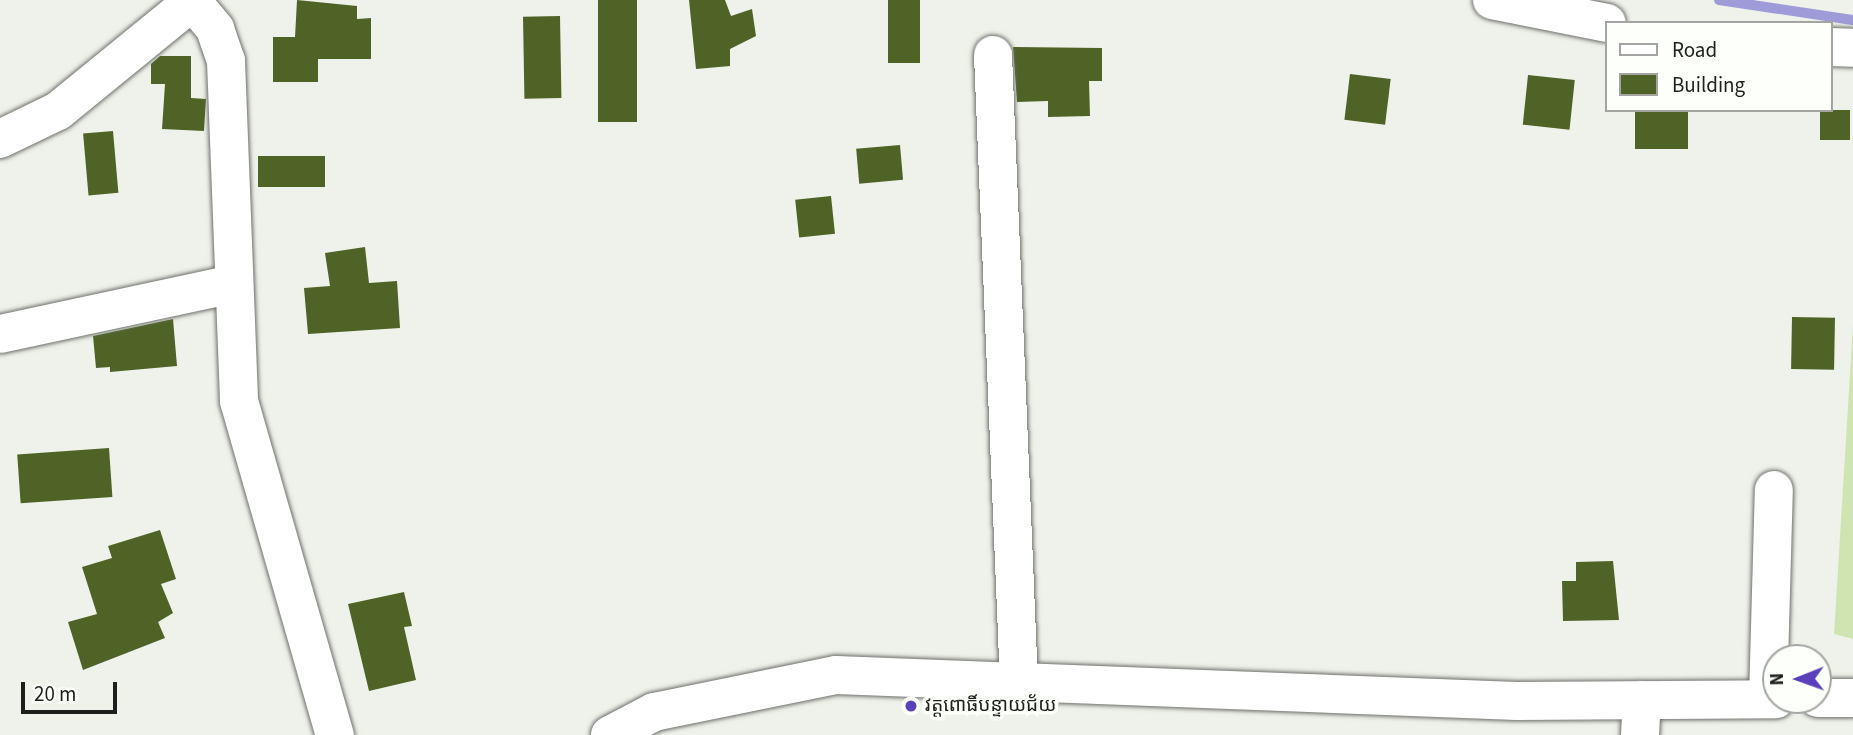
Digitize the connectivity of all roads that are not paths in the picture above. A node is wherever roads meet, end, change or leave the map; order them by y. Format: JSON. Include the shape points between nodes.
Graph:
{"nodes":[{"id":1,"x":192,"y":0,"type":"edge"},
{"id":2,"x":1492,"y":0,"type":"edge"},
{"id":3,"x":1604,"y":22,"type":"edge"},
{"id":4,"x":1832,"y":47,"type":"edge"},
{"id":5,"x":1853,"y":48,"type":"edge"},
{"id":6,"x":993,"y":55,"type":"dead end"},
{"id":7,"x":0,"y":139,"type":"edge"},
{"id":8,"x":233,"y":284,"type":"junction"},
{"id":9,"x":0,"y":334,"type":"edge"},
{"id":10,"x":1774,"y":491,"type":"dead end"},
{"id":11,"x":1773,"y":644,"type":"edge"},
{"id":12,"x":1019,"y":684,"type":"junction"},
{"id":13,"x":1832,"y":698,"type":"edge"},
{"id":14,"x":1853,"y":698,"type":"edge"},
{"id":15,"x":1762,"y":700,"type":"edge"},
{"id":16,"x":1641,"y":718,"type":"edge"},
{"id":17,"x":335,"y":735,"type":"edge"},
{"id":18,"x":610,"y":735,"type":"edge"}],
"edges":[{"from":1,"to":7,"type":"street","via":[[58,111]]},
{"from":1,"to":8,"type":"street","via":[[215,29],[226,61]]},
{"from":2,"to":3,"type":"street"},
{"from":4,"to":5,"type":"street"},
{"from":6,"to":12,"type":"street"},
{"from":8,"to":9,"type":"street"},
{"from":8,"to":17,"type":"street","via":[[239,401]]},
{"from":10,"to":11,"type":"street"},
{"from":12,"to":16,"type":"street","via":[[1517,701]]},
{"from":12,"to":18,"type":"street","via":[[836,675],[654,712]]},
{"from":13,"to":14,"type":"street"},
{"from":15,"to":16,"type":"street"}]}
